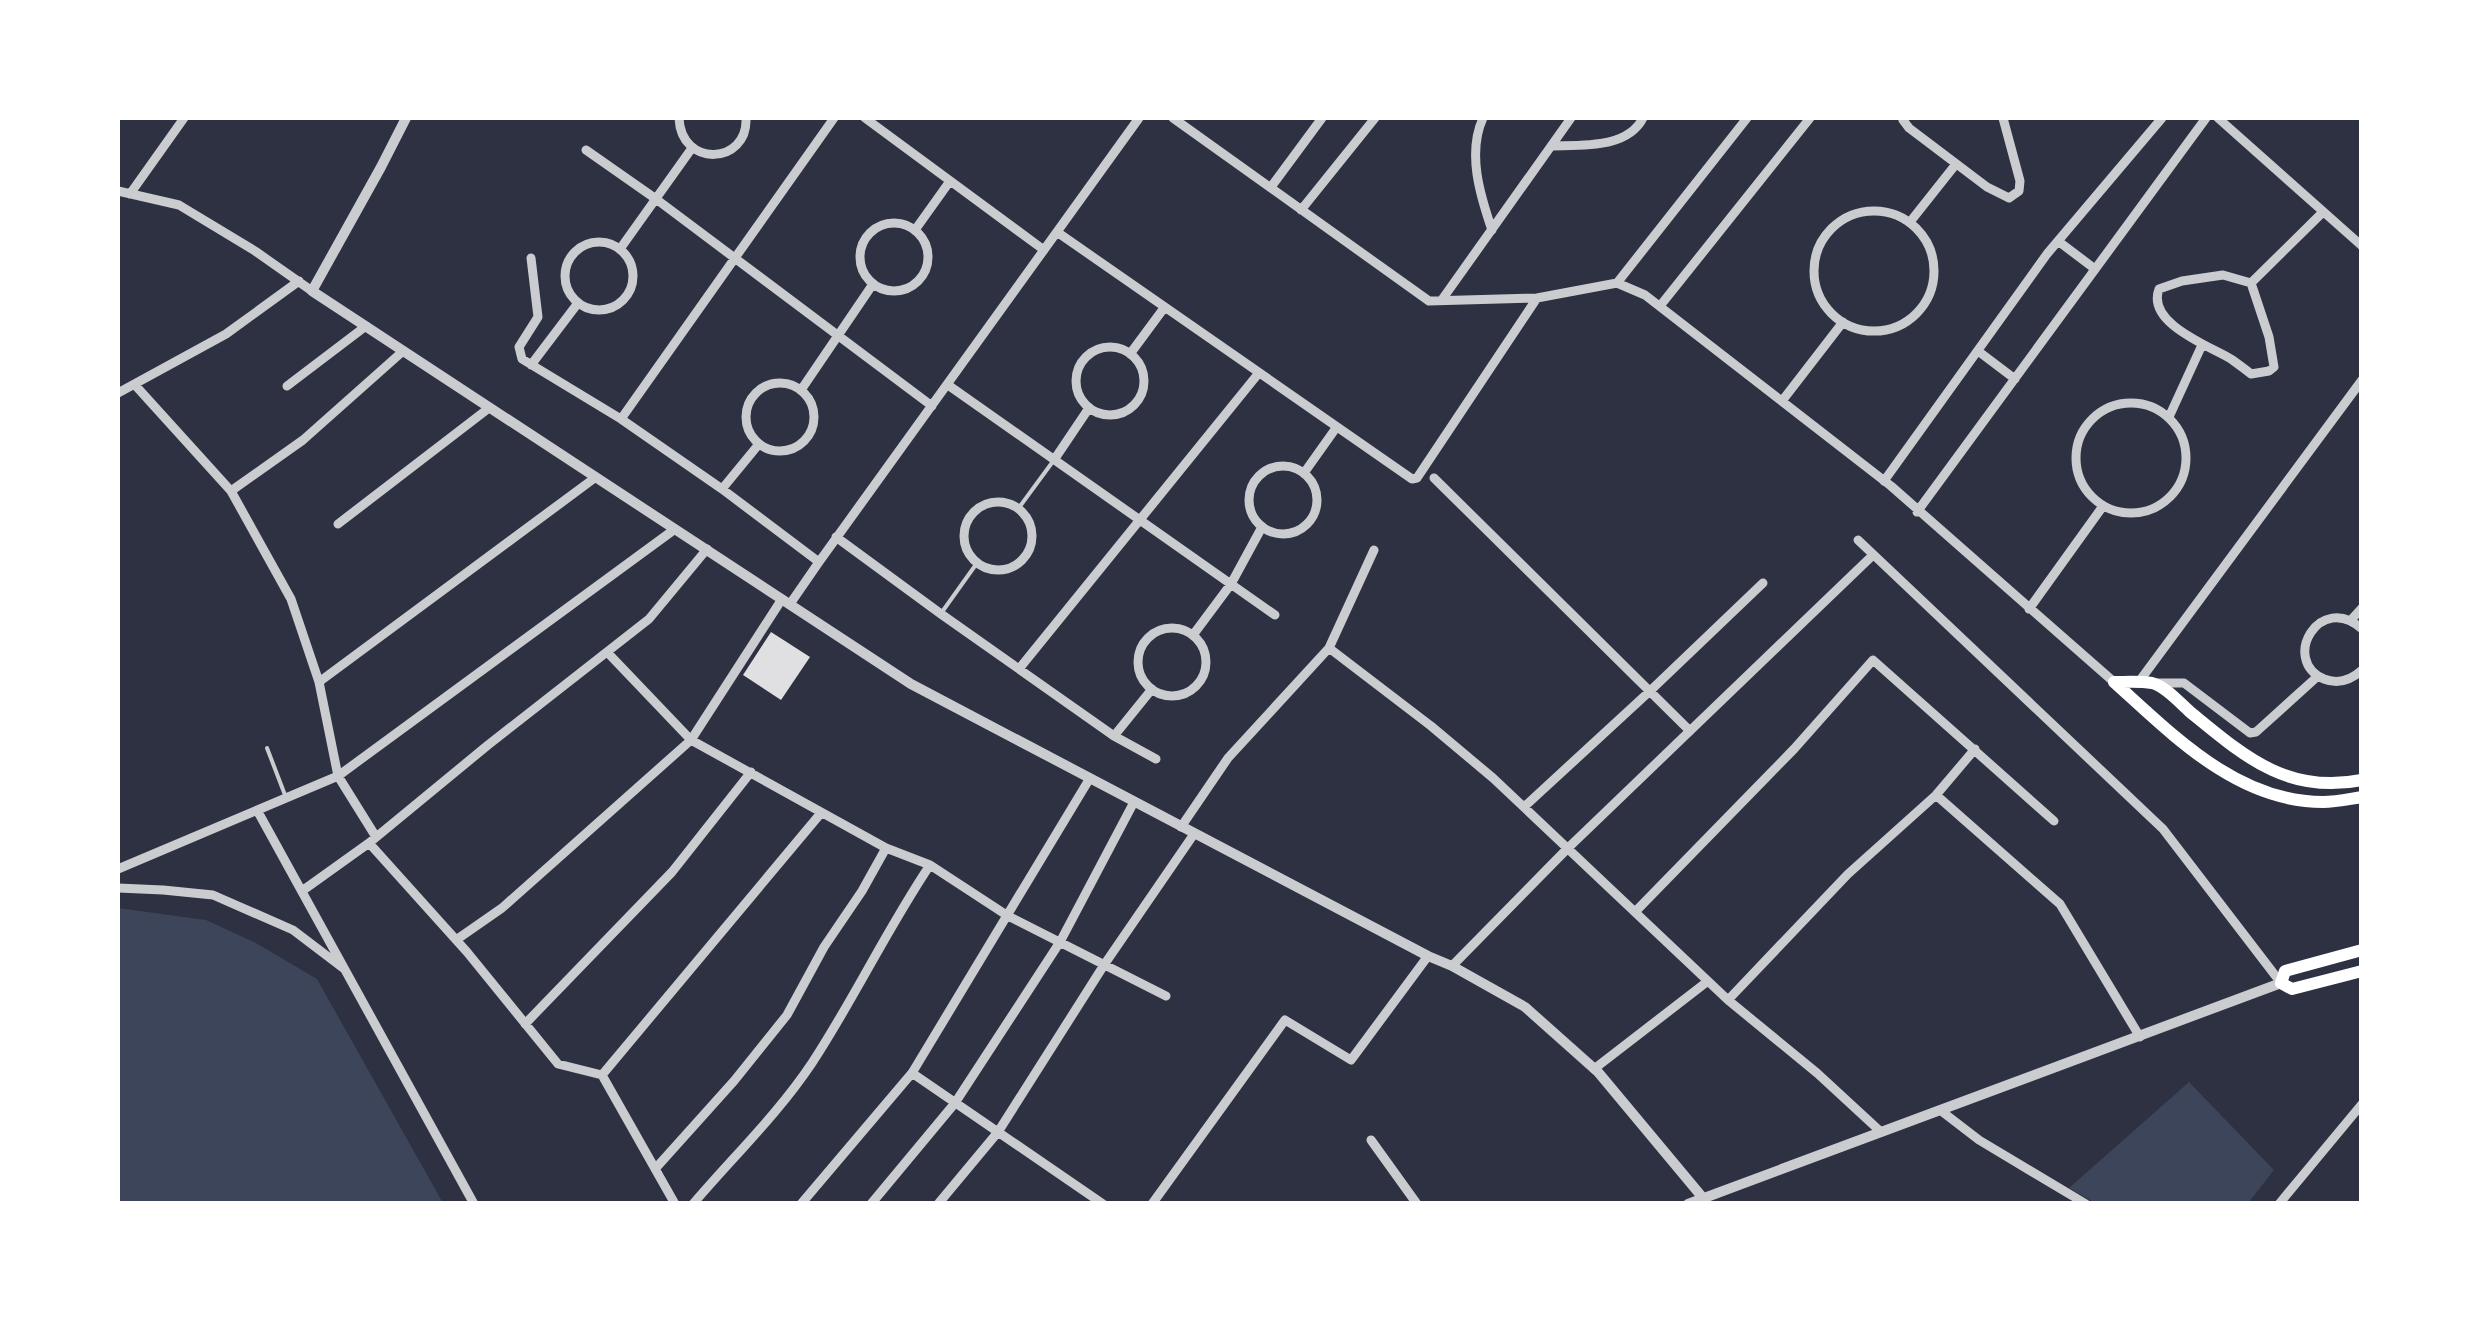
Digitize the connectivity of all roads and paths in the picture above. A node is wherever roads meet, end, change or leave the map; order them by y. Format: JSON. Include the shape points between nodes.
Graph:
{"nodes":[{"id":1,"x":184,"y":118,"type":"edge"},
{"id":2,"x":406,"y":118,"type":"edge"},
{"id":3,"x":679,"y":118,"type":"edge"},
{"id":4,"x":746,"y":118,"type":"edge"},
{"id":5,"x":834,"y":118,"type":"edge"},
{"id":6,"x":865,"y":118,"type":"edge"},
{"id":7,"x":1139,"y":118,"type":"edge"},
{"id":8,"x":1173,"y":118,"type":"edge"},
{"id":9,"x":1322,"y":118,"type":"edge"},
{"id":10,"x":1375,"y":118,"type":"edge"},
{"id":11,"x":1483,"y":118,"type":"edge"},
{"id":12,"x":1571,"y":118,"type":"edge"},
{"id":13,"x":1643,"y":118,"type":"edge"},
{"id":14,"x":1747,"y":118,"type":"edge"},
{"id":15,"x":1810,"y":118,"type":"edge"},
{"id":16,"x":1904,"y":118,"type":"edge"},
{"id":17,"x":2003,"y":118,"type":"edge"},
{"id":18,"x":2162,"y":118,"type":"edge"},
{"id":19,"x":2206,"y":118,"type":"edge"},
{"id":20,"x":2218,"y":118,"type":"edge"},
{"id":21,"x":1551,"y":146,"type":"junction"},
{"id":22,"x":692,"y":148,"type":"junction"},
{"id":23,"x":586,"y":150,"type":"dead end"},
{"id":24,"x":1956,"y":164,"type":"junction"},
{"id":25,"x":950,"y":181,"type":"junction"},
{"id":26,"x":1271,"y":187,"type":"junction"},
{"id":27,"x":118,"y":191,"type":"edge"},
{"id":28,"x":130,"y":194,"type":"junction"},
{"id":29,"x":656,"y":199,"type":"junction"},
{"id":30,"x":1302,"y":210,"type":"junction"},
{"id":31,"x":2324,"y":212,"type":"junction"},
{"id":32,"x":1910,"y":222,"type":"junction"},
{"id":33,"x":915,"y":230,"type":"junction"},
{"id":34,"x":1492,"y":230,"type":"junction"},
{"id":35,"x":1057,"y":232,"type":"junction"},
{"id":36,"x":2058,"y":241,"type":"junction"},
{"id":37,"x":2362,"y":246,"type":"edge"},
{"id":38,"x":620,"y":249,"type":"junction"},
{"id":39,"x":1044,"y":250,"type":"junction"},
{"id":40,"x":531,"y":258,"type":"dead end"},
{"id":41,"x":734,"y":260,"type":"junction"},
{"id":42,"x":2095,"y":270,"type":"junction"},
{"id":43,"x":298,"y":281,"type":"junction"},
{"id":44,"x":1617,"y":283,"type":"junction"},
{"id":45,"x":2251,"y":283,"type":"junction"},
{"id":46,"x":873,"y":284,"type":"junction"},
{"id":47,"x":312,"y":290,"type":"junction"},
{"id":48,"x":1538,"y":298,"type":"junction"},
{"id":49,"x":1440,"y":300,"type":"junction"},
{"id":50,"x":578,"y":303,"type":"junction"},
{"id":51,"x":1660,"y":306,"type":"junction"},
{"id":52,"x":1164,"y":308,"type":"junction"},
{"id":53,"x":1843,"y":322,"type":"junction"},
{"id":54,"x":366,"y":326,"type":"junction"},
{"id":55,"x":837,"y":335,"type":"junction"},
{"id":56,"x":2202,"y":345,"type":"junction"},
{"id":57,"x":1978,"y":351,"type":"junction"},
{"id":58,"x":402,"y":352,"type":"junction"},
{"id":59,"x":1130,"y":354,"type":"junction"},
{"id":60,"x":531,"y":365,"type":"junction"},
{"id":61,"x":1258,"y":374,"type":"junction"},
{"id":62,"x":2014,"y":379,"type":"junction"},
{"id":63,"x":2362,"y":380,"type":"edge"},
{"id":64,"x":135,"y":385,"type":"junction"},
{"id":65,"x":948,"y":385,"type":"junction"},
{"id":66,"x":287,"y":386,"type":"dead end"},
{"id":67,"x":801,"y":390,"type":"junction"},
{"id":68,"x":118,"y":393,"type":"edge"},
{"id":69,"x":1782,"y":401,"type":"junction"},
{"id":70,"x":932,"y":406,"type":"junction"},
{"id":71,"x":489,"y":408,"type":"junction"},
{"id":72,"x":1089,"y":408,"type":"junction"},
{"id":73,"x":2168,"y":417,"type":"junction"},
{"id":74,"x":620,"y":419,"type":"junction"},
{"id":75,"x":1336,"y":428,"type":"junction"},
{"id":76,"x":759,"y":444,"type":"junction"},
{"id":77,"x":1054,"y":460,"type":"junction"},
{"id":78,"x":1304,"y":473,"type":"junction"},
{"id":79,"x":596,"y":477,"type":"junction"},
{"id":80,"x":1434,"y":478,"type":"dead end"},
{"id":81,"x":1884,"y":481,"type":"junction"},
{"id":82,"x":722,"y":489,"type":"junction"},
{"id":83,"x":231,"y":491,"type":"junction"},
{"id":84,"x":2103,"y":506,"type":"junction"},
{"id":85,"x":1018,"y":508,"type":"junction"},
{"id":86,"x":1918,"y":512,"type":"junction"},
{"id":87,"x":1140,"y":520,"type":"junction"},
{"id":88,"x":338,"y":524,"type":"dead end"},
{"id":89,"x":1262,"y":527,"type":"junction"},
{"id":90,"x":674,"y":528,"type":"junction"},
{"id":91,"x":836,"y":538,"type":"junction"},
{"id":92,"x":1858,"y":540,"type":"dead end"},
{"id":93,"x":707,"y":549,"type":"junction"},
{"id":94,"x":1374,"y":550,"type":"dead end"},
{"id":95,"x":1872,"y":555,"type":"junction"},
{"id":96,"x":819,"y":562,"type":"junction"},
{"id":97,"x":977,"y":563,"type":"junction"},
{"id":98,"x":1230,"y":584,"type":"junction"},
{"id":99,"x":1763,"y":584,"type":"dead end"},
{"id":100,"x":786,"y":602,"type":"junction"},
{"id":101,"x":2029,"y":608,"type":"junction"},
{"id":102,"x":2362,"y":608,"type":"edge"},
{"id":103,"x":940,"y":614,"type":"junction"},
{"id":104,"x":1274,"y":615,"type":"dead end"},
{"id":105,"x":2351,"y":620,"type":"junction"},
{"id":106,"x":2362,"y":629,"type":"edge"},
{"id":107,"x":1193,"y":635,"type":"junction"},
{"id":108,"x":1329,"y":648,"type":"junction"},
{"id":109,"x":607,"y":652,"type":"junction"},
{"id":110,"x":1019,"y":669,"type":"junction"},
{"id":111,"x":2362,"y":670,"type":"edge"},
{"id":112,"x":2318,"y":676,"type":"junction"},
{"id":113,"x":319,"y":682,"type":"junction"},
{"id":114,"x":2114,"y":682,"type":"junction"},
{"id":115,"x":2138,"y":682,"type":"junction"},
{"id":116,"x":2156,"y":683,"type":"junction"},
{"id":117,"x":1152,"y":690,"type":"junction"},
{"id":118,"x":1650,"y":691,"type":"junction"},
{"id":119,"x":1690,"y":730,"type":"junction"},
{"id":120,"x":1114,"y":736,"type":"junction"},
{"id":121,"x":691,"y":740,"type":"junction"},
{"id":122,"x":267,"y":748,"type":"dead end"},
{"id":123,"x":1975,"y":750,"type":"junction"},
{"id":124,"x":1156,"y":760,"type":"dead end"},
{"id":125,"x":751,"y":772,"type":"junction"},
{"id":126,"x":338,"y":776,"type":"junction"},
{"id":127,"x":1090,"y":778,"type":"junction"},
{"id":128,"x":2362,"y":780,"type":"edge"},
{"id":129,"x":1936,"y":795,"type":"junction"},
{"id":130,"x":286,"y":798,"type":"junction"},
{"id":131,"x":2362,"y":798,"type":"edge"},
{"id":132,"x":1134,"y":802,"type":"junction"},
{"id":133,"x":1524,"y":807,"type":"junction"},
{"id":134,"x":257,"y":810,"type":"junction"},
{"id":135,"x":821,"y":813,"type":"junction"},
{"id":136,"x":2054,"y":822,"type":"dead end"},
{"id":137,"x":1181,"y":827,"type":"junction"},
{"id":138,"x":1194,"y":834,"type":"junction"},
{"id":139,"x":372,"y":840,"type":"junction"},
{"id":140,"x":886,"y":848,"type":"junction"},
{"id":141,"x":1567,"y":850,"type":"junction"},
{"id":142,"x":930,"y":865,"type":"junction"},
{"id":143,"x":118,"y":869,"type":"edge"},
{"id":144,"x":118,"y":888,"type":"edge"},
{"id":145,"x":302,"y":890,"type":"junction"},
{"id":146,"x":1634,"y":912,"type":"junction"},
{"id":147,"x":1008,"y":916,"type":"junction"},
{"id":148,"x":456,"y":940,"type":"junction"},
{"id":149,"x":1060,"y":942,"type":"junction"},
{"id":150,"x":2362,"y":950,"type":"edge"},
{"id":151,"x":1428,"y":956,"type":"junction"},
{"id":152,"x":1104,"y":964,"type":"junction"},
{"id":153,"x":1452,"y":966,"type":"junction"},
{"id":154,"x":346,"y":970,"type":"junction"},
{"id":155,"x":2362,"y":971,"type":"edge"},
{"id":156,"x":1708,"y":981,"type":"junction"},
{"id":157,"x":2281,"y":984,"type":"junction"},
{"id":158,"x":1166,"y":996,"type":"dead end"},
{"id":159,"x":1728,"y":1000,"type":"junction"},
{"id":160,"x":525,"y":1024,"type":"junction"},
{"id":161,"x":2140,"y":1038,"type":"junction"},
{"id":162,"x":1594,"y":1068,"type":"junction"},
{"id":163,"x":912,"y":1073,"type":"junction"},
{"id":164,"x":602,"y":1075,"type":"junction"},
{"id":165,"x":955,"y":1103,"type":"junction"},
{"id":166,"x":2362,"y":1104,"type":"edge"},
{"id":167,"x":1940,"y":1110,"type":"junction"},
{"id":168,"x":998,"y":1132,"type":"junction"},
{"id":169,"x":1882,"y":1132,"type":"junction"},
{"id":170,"x":1371,"y":1140,"type":"dead end"},
{"id":171,"x":656,"y":1169,"type":"junction"},
{"id":172,"x":1702,"y":1198,"type":"junction"},
{"id":173,"x":1720,"y":1198,"type":"edge"},
{"id":174,"x":809,"y":1201,"type":"edge"},
{"id":175,"x":474,"y":1204,"type":"edge"},
{"id":176,"x":674,"y":1204,"type":"edge"},
{"id":177,"x":693,"y":1204,"type":"edge"},
{"id":178,"x":872,"y":1204,"type":"edge"},
{"id":179,"x":938,"y":1204,"type":"edge"},
{"id":180,"x":1103,"y":1204,"type":"edge"},
{"id":181,"x":1152,"y":1204,"type":"edge"},
{"id":182,"x":1417,"y":1204,"type":"edge"},
{"id":183,"x":1688,"y":1204,"type":"edge"},
{"id":184,"x":2086,"y":1204,"type":"edge"},
{"id":185,"x":2279,"y":1204,"type":"edge"}],
"edges":[{"from":1,"to":28,"type":"street"},
{"from":2,"to":47,"type":"street"},
{"from":3,"to":22,"type":"street"},
{"from":4,"to":22,"type":"street","via":[[743,136],[726,152]]},
{"from":5,"to":41,"type":"street"},
{"from":6,"to":25,"type":"street"},
{"from":7,"to":35,"type":"street"},
{"from":8,"to":26,"type":"street"},
{"from":9,"to":26,"type":"street"},
{"from":10,"to":30,"type":"street"},
{"from":11,"to":34,"type":"street","via":[[1476,159]]},
{"from":12,"to":21,"type":"street"},
{"from":13,"to":21,"type":"street","via":[[1613,141]]},
{"from":14,"to":44,"type":"street"},
{"from":15,"to":51,"type":"street"},
{"from":16,"to":24,"type":"street"},
{"from":17,"to":24,"type":"street","via":[[2020,181],[2014,196],[2001,196]]},
{"from":18,"to":36,"type":"street"},
{"from":19,"to":42,"type":"street"},
{"from":20,"to":31,"type":"street"},
{"from":21,"to":34,"type":"street"},
{"from":22,"to":29,"type":"street"},
{"from":23,"to":29,"type":"street"},
{"from":24,"to":32,"type":"street"},
{"from":25,"to":33,"type":"street"},
{"from":25,"to":39,"type":"street"},
{"from":26,"to":30,"type":"street"},
{"from":27,"to":28,"type":"street"},
{"from":28,"to":43,"type":"street","via":[[179,206]]},
{"from":29,"to":38,"type":"street"},
{"from":29,"to":41,"type":"street"},
{"from":30,"to":49,"type":"street","via":[[1430,301]]},
{"from":31,"to":37,"type":"street"},
{"from":31,"to":45,"type":"street"},
{"from":32,"to":53,"type":"street","via":[[1933,255],[1930,295],[1902,324],[1862,330]]},
{"from":32,"to":53,"type":"street","via":[[1874,210],[1838,223],[1824,237],[1816,255],[1818,293]]},
{"from":33,"to":46,"type":"street","via":[[928,261],[917,282],[896,291]]},
{"from":33,"to":46,"type":"street","via":[[884,224],[867,236],[860,256]]},
{"from":34,"to":49,"type":"street"},
{"from":35,"to":39,"type":"street"},
{"from":35,"to":52,"type":"street"},
{"from":36,"to":42,"type":"street"},
{"from":36,"to":57,"type":"street"},
{"from":38,"to":50,"type":"street","via":[[600,242],[572,255],[566,286]]},
{"from":38,"to":50,"type":"street","via":[[633,280],[622,301],[600,310]]},
{"from":39,"to":65,"type":"street"},
{"from":40,"to":60,"type":"street","via":[[538,318],[520,348]]},
{"from":41,"to":55,"type":"street"},
{"from":41,"to":74,"type":"street"},
{"from":42,"to":62,"type":"street"},
{"from":43,"to":47,"type":"street"},
{"from":43,"to":64,"type":"street","via":[[226,334]]},
{"from":44,"to":48,"type":"street"},
{"from":44,"to":51,"type":"street"},
{"from":45,"to":56,"type":"street","via":[[2274,367],[2251,374]]},
{"from":45,"to":56,"type":"street","via":[[2223,275],[2159,289],[2159,308]]},
{"from":46,"to":55,"type":"street"},
{"from":47,"to":54,"type":"street"},
{"from":48,"to":49,"type":"street"},
{"from":48,"to":75,"type":"street","via":[[1417,478],[1404,476]]},
{"from":50,"to":60,"type":"street"},
{"from":51,"to":69,"type":"street"},
{"from":52,"to":59,"type":"street"},
{"from":52,"to":61,"type":"street"},
{"from":53,"to":69,"type":"street"},
{"from":54,"to":58,"type":"street"},
{"from":54,"to":66,"type":"street"},
{"from":55,"to":67,"type":"street"},
{"from":55,"to":70,"type":"street"},
{"from":56,"to":73,"type":"street"},
{"from":57,"to":62,"type":"street"},
{"from":57,"to":81,"type":"street"},
{"from":58,"to":71,"type":"street"},
{"from":58,"to":83,"type":"street","via":[[303,440]]},
{"from":59,"to":72,"type":"street","via":[[1100,348],[1082,360],[1075,380]]},
{"from":59,"to":72,"type":"street","via":[[1144,385],[1133,406],[1111,415]]},
{"from":60,"to":74,"type":"street"},
{"from":61,"to":75,"type":"street"},
{"from":61,"to":87,"type":"street"},
{"from":62,"to":86,"type":"street"},
{"from":63,"to":115,"type":"street"},
{"from":64,"to":68,"type":"street"},
{"from":64,"to":83,"type":"street"},
{"from":65,"to":70,"type":"street"},
{"from":65,"to":77,"type":"street"},
{"from":67,"to":76,"type":"street","via":[[813,407],[807,437],[790,449]]},
{"from":67,"to":76,"type":"street","via":[[778,383],[750,401],[746,424]]},
{"from":69,"to":81,"type":"street"},
{"from":70,"to":91,"type":"street"},
{"from":71,"to":79,"type":"street"},
{"from":71,"to":88,"type":"street"},
{"from":72,"to":77,"type":"street"},
{"from":73,"to":84,"type":"street","via":[[2186,448],[2186,466],[2170,498],[2138,513]]},
{"from":73,"to":84,"type":"street","via":[[2122,403],[2106,408],[2082,432],[2076,448],[2080,481]]},
{"from":74,"to":82,"type":"street"},
{"from":75,"to":78,"type":"street"},
{"from":76,"to":82,"type":"street"},
{"from":77,"to":85,"type":"lane"},
{"from":77,"to":87,"type":"street"},
{"from":78,"to":89,"type":"street","via":[[1274,468],[1256,480],[1250,510]]},
{"from":78,"to":89,"type":"street","via":[[1316,492],[1314,516],[1296,532]]},
{"from":79,"to":90,"type":"street"},
{"from":79,"to":113,"type":"street"},
{"from":80,"to":118,"type":"street"},
{"from":81,"to":86,"type":"street"},
{"from":82,"to":96,"type":"street"},
{"from":83,"to":113,"type":"street","via":[[291,599]]},
{"from":84,"to":101,"type":"street"},
{"from":85,"to":97,"type":"street","via":[[1032,536],[1025,556],[997,570]]},
{"from":85,"to":97,"type":"street","via":[[984,504],[967,520],[964,543]]},
{"from":86,"to":101,"type":"street"},
{"from":87,"to":98,"type":"street"},
{"from":87,"to":110,"type":"street"},
{"from":89,"to":98,"type":"street"},
{"from":90,"to":93,"type":"street"},
{"from":90,"to":126,"type":"street"},
{"from":91,"to":96,"type":"street"},
{"from":91,"to":103,"type":"street"},
{"from":92,"to":95,"type":"street"},
{"from":93,"to":100,"type":"street"},
{"from":93,"to":109,"type":"street","via":[[649,620]]},
{"from":94,"to":108,"type":"street"},
{"from":95,"to":119,"type":"street"},
{"from":95,"to":157,"type":"street","via":[[2162,829]]},
{"from":96,"to":100,"type":"street"},
{"from":97,"to":103,"type":"lane"},
{"from":98,"to":104,"type":"street"},
{"from":98,"to":107,"type":"street"},
{"from":99,"to":118,"type":"street"},
{"from":100,"to":121,"type":"street"},
{"from":100,"to":127,"type":"street","via":[[911,684]]},
{"from":101,"to":114,"type":"street"},
{"from":102,"to":105,"type":"street"},
{"from":103,"to":110,"type":"street"},
{"from":105,"to":106,"type":"street"},
{"from":105,"to":112,"type":"street","via":[[2330,618],[2312,629],[2304,649]]},
{"from":107,"to":117,"type":"street","via":[[1206,655],[1202,678],[1185,694]]},
{"from":107,"to":117,"type":"street","via":[[1173,628],[1145,642],[1138,662]]},
{"from":108,"to":133,"type":"street"},
{"from":108,"to":137,"type":"street","via":[[1228,758]]},
{"from":109,"to":121,"type":"street"},
{"from":109,"to":139,"type":"street"},
{"from":110,"to":120,"type":"street"},
{"from":111,"to":112,"type":"street","via":[[2339,682]]},
{"from":112,"to":116,"type":"street","via":[[2250,733],[2184,683]]},
{"from":113,"to":126,"type":"street"},
{"from":114,"to":115,"type":"main road"},
{"from":114,"to":131,"type":"main road","via":[[2236,781],[2322,802]]},
{"from":115,"to":116,"type":"main road"},
{"from":116,"to":128,"type":"main road","via":[[2268,770],[2309,781]]},
{"from":117,"to":120,"type":"street"},
{"from":118,"to":119,"type":"street"},
{"from":118,"to":133,"type":"street"},
{"from":119,"to":141,"type":"street"},
{"from":120,"to":124,"type":"street"},
{"from":121,"to":125,"type":"street"},
{"from":121,"to":148,"type":"street","via":[[502,908]]},
{"from":122,"to":130,"type":"lane"},
{"from":123,"to":129,"type":"street"},
{"from":123,"to":136,"type":"street"},
{"from":123,"to":146,"type":"street","via":[[1873,660]]},
{"from":125,"to":135,"type":"street"},
{"from":125,"to":160,"type":"street","via":[[672,872]]},
{"from":126,"to":130,"type":"street"},
{"from":126,"to":139,"type":"street"},
{"from":127,"to":132,"type":"street"},
{"from":127,"to":147,"type":"street"},
{"from":129,"to":159,"type":"street","via":[[1848,874]]},
{"from":129,"to":161,"type":"street","via":[[2060,904]]},
{"from":130,"to":134,"type":"street"},
{"from":132,"to":137,"type":"street"},
{"from":132,"to":149,"type":"street"},
{"from":133,"to":141,"type":"street"},
{"from":134,"to":143,"type":"street"},
{"from":134,"to":145,"type":"street"},
{"from":135,"to":140,"type":"street"},
{"from":135,"to":164,"type":"street"},
{"from":137,"to":138,"type":"street"},
{"from":138,"to":151,"type":"street"},
{"from":138,"to":152,"type":"street"},
{"from":139,"to":145,"type":"street"},
{"from":139,"to":148,"type":"street"},
{"from":140,"to":142,"type":"street"},
{"from":140,"to":171,"type":"street","via":[[787,1015]]},
{"from":141,"to":146,"type":"street"},
{"from":141,"to":153,"type":"street"},
{"from":142,"to":147,"type":"street"},
{"from":142,"to":177,"type":"street","via":[[813,1061]]},
{"from":144,"to":154,"type":"street","via":[[212,895],[293,930]]},
{"from":145,"to":154,"type":"street"},
{"from":146,"to":156,"type":"street"},
{"from":147,"to":149,"type":"street"},
{"from":147,"to":163,"type":"street"},
{"from":148,"to":160,"type":"street"},
{"from":149,"to":152,"type":"street"},
{"from":149,"to":165,"type":"street"},
{"from":150,"to":157,"type":"main road","via":[[2286,971]]},
{"from":151,"to":153,"type":"street"},
{"from":151,"to":181,"type":"street","via":[[1351,1060],[1286,1020]]},
{"from":152,"to":158,"type":"street"},
{"from":152,"to":168,"type":"street"},
{"from":153,"to":162,"type":"street","via":[[1525,1007]]},
{"from":154,"to":175,"type":"street"},
{"from":155,"to":157,"type":"main road","via":[[2292,989]]},
{"from":156,"to":159,"type":"street"},
{"from":156,"to":162,"type":"street"},
{"from":157,"to":161,"type":"street"},
{"from":159,"to":169,"type":"street"},
{"from":160,"to":164,"type":"street","via":[[558,1064]]},
{"from":161,"to":167,"type":"street"},
{"from":162,"to":172,"type":"street"},
{"from":163,"to":165,"type":"street"},
{"from":163,"to":174,"type":"street"},
{"from":164,"to":171,"type":"street"},
{"from":165,"to":168,"type":"street"},
{"from":165,"to":178,"type":"street"},
{"from":166,"to":185,"type":"street"},
{"from":167,"to":169,"type":"street"},
{"from":167,"to":184,"type":"street"},
{"from":168,"to":179,"type":"street"},
{"from":168,"to":180,"type":"street"},
{"from":169,"to":173,"type":"street"},
{"from":170,"to":182,"type":"street"},
{"from":171,"to":176,"type":"street"},
{"from":172,"to":173,"type":"street"},
{"from":172,"to":183,"type":"street"}]}
